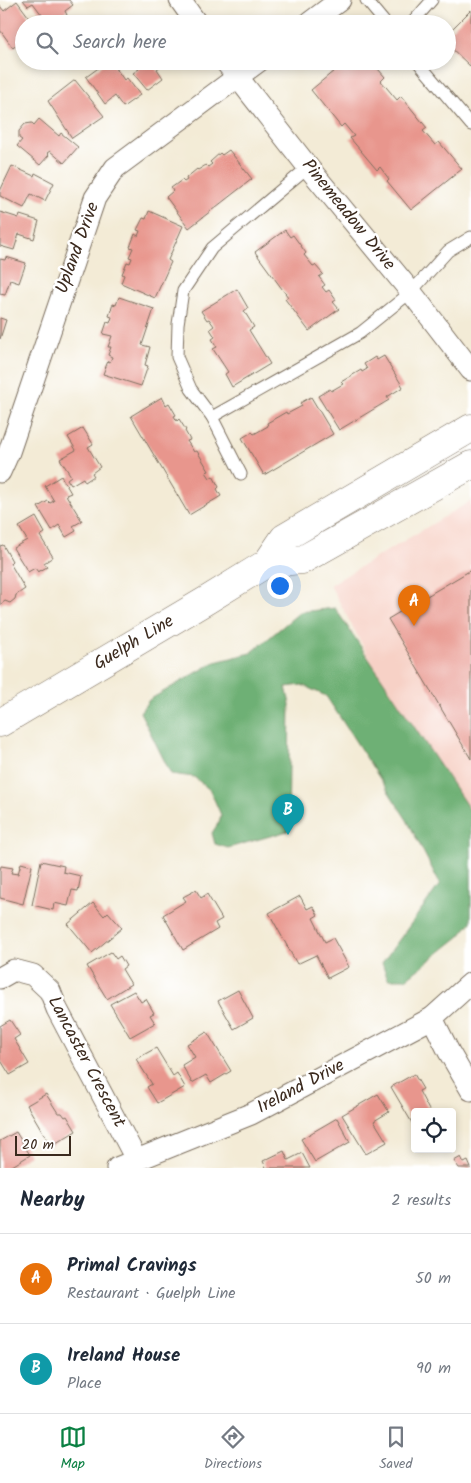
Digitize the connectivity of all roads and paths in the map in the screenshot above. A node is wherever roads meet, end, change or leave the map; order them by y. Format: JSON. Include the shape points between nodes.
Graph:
{"nodes":[{"id":1,"x":180,"y":0,"type":"edge"},
{"id":2,"x":340,"y":0,"type":"edge"},
{"id":3,"x":366,"y":0,"type":"edge"},
{"id":4,"x":432,"y":0,"type":"edge"},
{"id":5,"x":191,"y":15,"type":"edge"},
{"id":6,"x":320,"y":15,"type":"edge"},
{"id":7,"x":378,"y":15,"type":"edge"},
{"id":8,"x":419,"y":15,"type":"edge"},
{"id":9,"x":231,"y":70,"type":"edge"},
{"id":10,"x":425,"y":70,"type":"edge"},
{"id":11,"x":471,"y":125,"type":"edge"},
{"id":12,"x":308,"y":167,"type":"junction"},
{"id":13,"x":471,"y":237,"type":"edge"},
{"id":14,"x":410,"y":292,"type":"junction"},
{"id":15,"x":471,"y":370,"type":"edge"},
{"id":16,"x":212,"y":418,"type":"junction"},
{"id":17,"x":471,"y":428,"type":"edge"},
{"id":18,"x":471,"y":465,"type":"edge"},
{"id":19,"x":0,"y":472,"type":"edge"},
{"id":20,"x":241,"y":474,"type":"dead end"},
{"id":21,"x":267,"y":563,"type":"junction"},
{"id":22,"x":0,"y":723,"type":"edge"},
{"id":23,"x":0,"y":978,"type":"edge"},
{"id":24,"x":471,"y":983,"type":"edge"},
{"id":25,"x":432,"y":1018,"type":"junction"},
{"id":26,"x":471,"y":1090,"type":"edge"},
{"id":27,"x":136,"y":1159,"type":"junction"},
{"id":28,"x":117,"y":1168,"type":"edge"}],
"edges":[{"from":1,"to":5,"type":"street"},
{"from":2,"to":6,"type":"street"},
{"from":3,"to":7,"type":"lane"},
{"from":4,"to":8,"type":"lane"},
{"from":9,"to":12,"type":"street","name":"Pinemeadow Drive"},
{"from":9,"to":19,"type":"street","name":"Upland Drive","via":[[115,168],[95,198]]},
{"from":10,"to":11,"type":"lane"},
{"from":12,"to":14,"type":"street","name":"Pinemeadow Drive"},
{"from":12,"to":16,"type":"lane","via":[[212,248],[183,291],[177,357],[192,389]]},
{"from":13,"to":14,"type":"lane","via":[[448,251]]},
{"from":14,"to":15,"type":"street","name":"Pinemeadow Drive"},
{"from":14,"to":16,"type":"lane","via":[[360,333]]},
{"from":16,"to":20,"type":"lane"},
{"from":17,"to":21,"type":"main road","name":"Guelph Line","via":[[284,538]]},
{"from":18,"to":21,"type":"main road","name":"Guelph Line","via":[[302,560]]},
{"from":21,"to":22,"type":"main road","name":"Guelph Line"},
{"from":23,"to":27,"type":"street","name":"Lancaster Crescent","via":[[14,970],[33,975],[50,991]]},
{"from":24,"to":25,"type":"street","name":"Ireland Drive"},
{"from":25,"to":26,"type":"street"},
{"from":25,"to":27,"type":"street","name":"Ireland Drive","via":[[251,1114]]},
{"from":27,"to":28,"type":"street","name":"Ireland Drive"}]}
